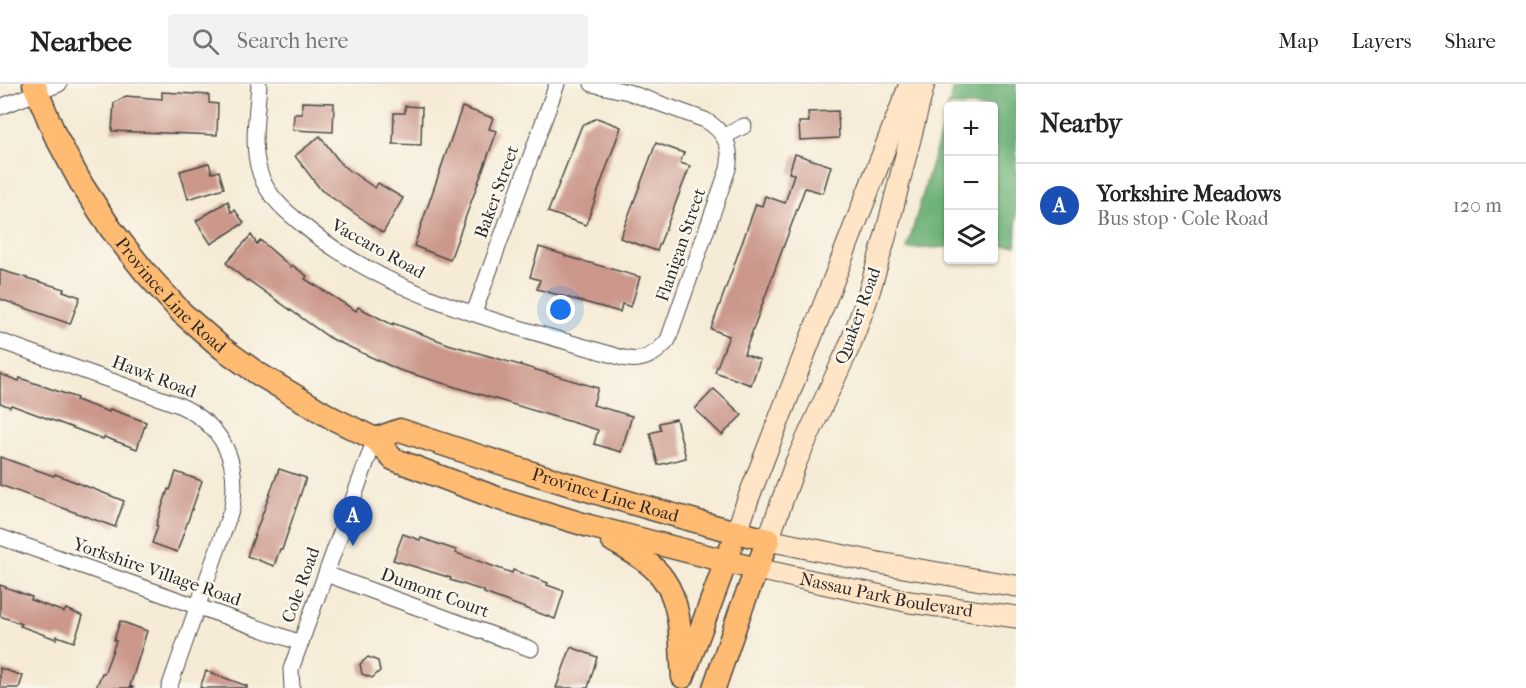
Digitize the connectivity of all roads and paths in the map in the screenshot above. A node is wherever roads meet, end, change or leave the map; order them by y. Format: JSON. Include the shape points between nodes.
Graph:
{"nodes":[{"id":1,"x":60,"y":84,"type":"edge"},
{"id":2,"x":259,"y":84,"type":"edge"},
{"id":3,"x":557,"y":84,"type":"edge"},
{"id":4,"x":592,"y":84,"type":"edge"},
{"id":5,"x":910,"y":84,"type":"edge"},
{"id":6,"x":924,"y":84,"type":"edge"},
{"id":7,"x":36,"y":89,"type":"edge"},
{"id":8,"x":0,"y":107,"type":"edge"},
{"id":9,"x":744,"y":126,"type":"dead end"},
{"id":10,"x":725,"y":136,"type":"junction"},
{"id":11,"x":474,"y":313,"type":"junction"},
{"id":12,"x":0,"y":341,"type":"edge"},
{"id":13,"x":623,"y":358,"type":"joint"},
{"id":14,"x":375,"y":439,"type":"junction"},
{"id":15,"x":589,"y":526,"type":"junction"},
{"id":16,"x":737,"y":532,"type":"junction"},
{"id":17,"x":0,"y":537,"type":"edge"},
{"id":18,"x":768,"y":540,"type":"junction"},
{"id":19,"x":726,"y":562,"type":"junction"},
{"id":20,"x":757,"y":569,"type":"junction"},
{"id":21,"x":326,"y":574,"type":"junction"},
{"id":22,"x":1016,"y":586,"type":"edge"},
{"id":23,"x":198,"y":607,"type":"junction"},
{"id":24,"x":1016,"y":617,"type":"edge"},
{"id":25,"x":301,"y":643,"type":"junction"},
{"id":26,"x":531,"y":650,"type":"dead end"},
{"id":27,"x":682,"y":682,"type":"edge"},
{"id":28,"x":169,"y":688,"type":"edge"},
{"id":29,"x":292,"y":688,"type":"edge"},
{"id":30,"x":714,"y":688,"type":"edge"}],
"edges":[{"from":1,"to":7,"type":"street"},
{"from":2,"to":11,"type":"street","name":"Vaccaro Road","via":[[255,147],[264,184],[274,198],[318,238],[350,260],[417,294]]},
{"from":3,"to":11,"type":"street","name":"Baker Street"},
{"from":4,"to":10,"type":"street","via":[[628,92],[705,120]]},
{"from":5,"to":16,"type":"street","name":"Quaker Road"},
{"from":6,"to":18,"type":"street","name":"Quaker Road","via":[[867,298],[850,345],[796,462]]},
{"from":7,"to":8,"type":"street"},
{"from":7,"to":14,"type":"main road","name":"Province Line Road","via":[[82,185],[111,229],[182,313],[257,373]]},
{"from":9,"to":10,"type":"street"},
{"from":10,"to":13,"type":"street","name":"Flanigan Street","via":[[728,169],[668,340],[656,360]]},
{"from":11,"to":13,"type":"street","name":"Vaccaro Road"},
{"from":12,"to":23,"type":"street","name":"Hawk Road","via":[[179,405],[210,424],[220,437],[229,454],[235,490]]},
{"from":14,"to":15,"type":"main road","name":"Province Line Road","via":[[393,459],[497,498]]},
{"from":14,"to":16,"type":"main road","name":"Province Line Road","via":[[400,430],[557,482]]},
{"from":14,"to":21,"type":"street","name":"Cole Road"},
{"from":15,"to":19,"type":"main road","name":"Province Line Road"},
{"from":15,"to":27,"type":"main road","via":[[638,556],[665,580],[677,612]]},
{"from":16,"to":18,"type":"main road","name":"Province Line Road"},
{"from":16,"to":19,"type":"main road"},
{"from":17,"to":23,"type":"street","name":"Yorkshire Village Road"},
{"from":18,"to":20,"type":"main road"},
{"from":18,"to":22,"type":"street","name":"Nassau Park Boulevard"},
{"from":19,"to":20,"type":"main road","name":"Province Line Road"},
{"from":19,"to":27,"type":"main road"},
{"from":20,"to":24,"type":"street","name":"Nassau Park Boulevard","via":[[910,602]]},
{"from":20,"to":30,"type":"main road"},
{"from":21,"to":25,"type":"street","name":"Cole Road"},
{"from":21,"to":26,"type":"street","name":"Dumont Court"},
{"from":23,"to":25,"type":"street","name":"Yorkshire Village Road"},
{"from":23,"to":28,"type":"street","name":"Hawk Road"},
{"from":25,"to":29,"type":"street","name":"Cole Road","via":[[291,669]]}]}
